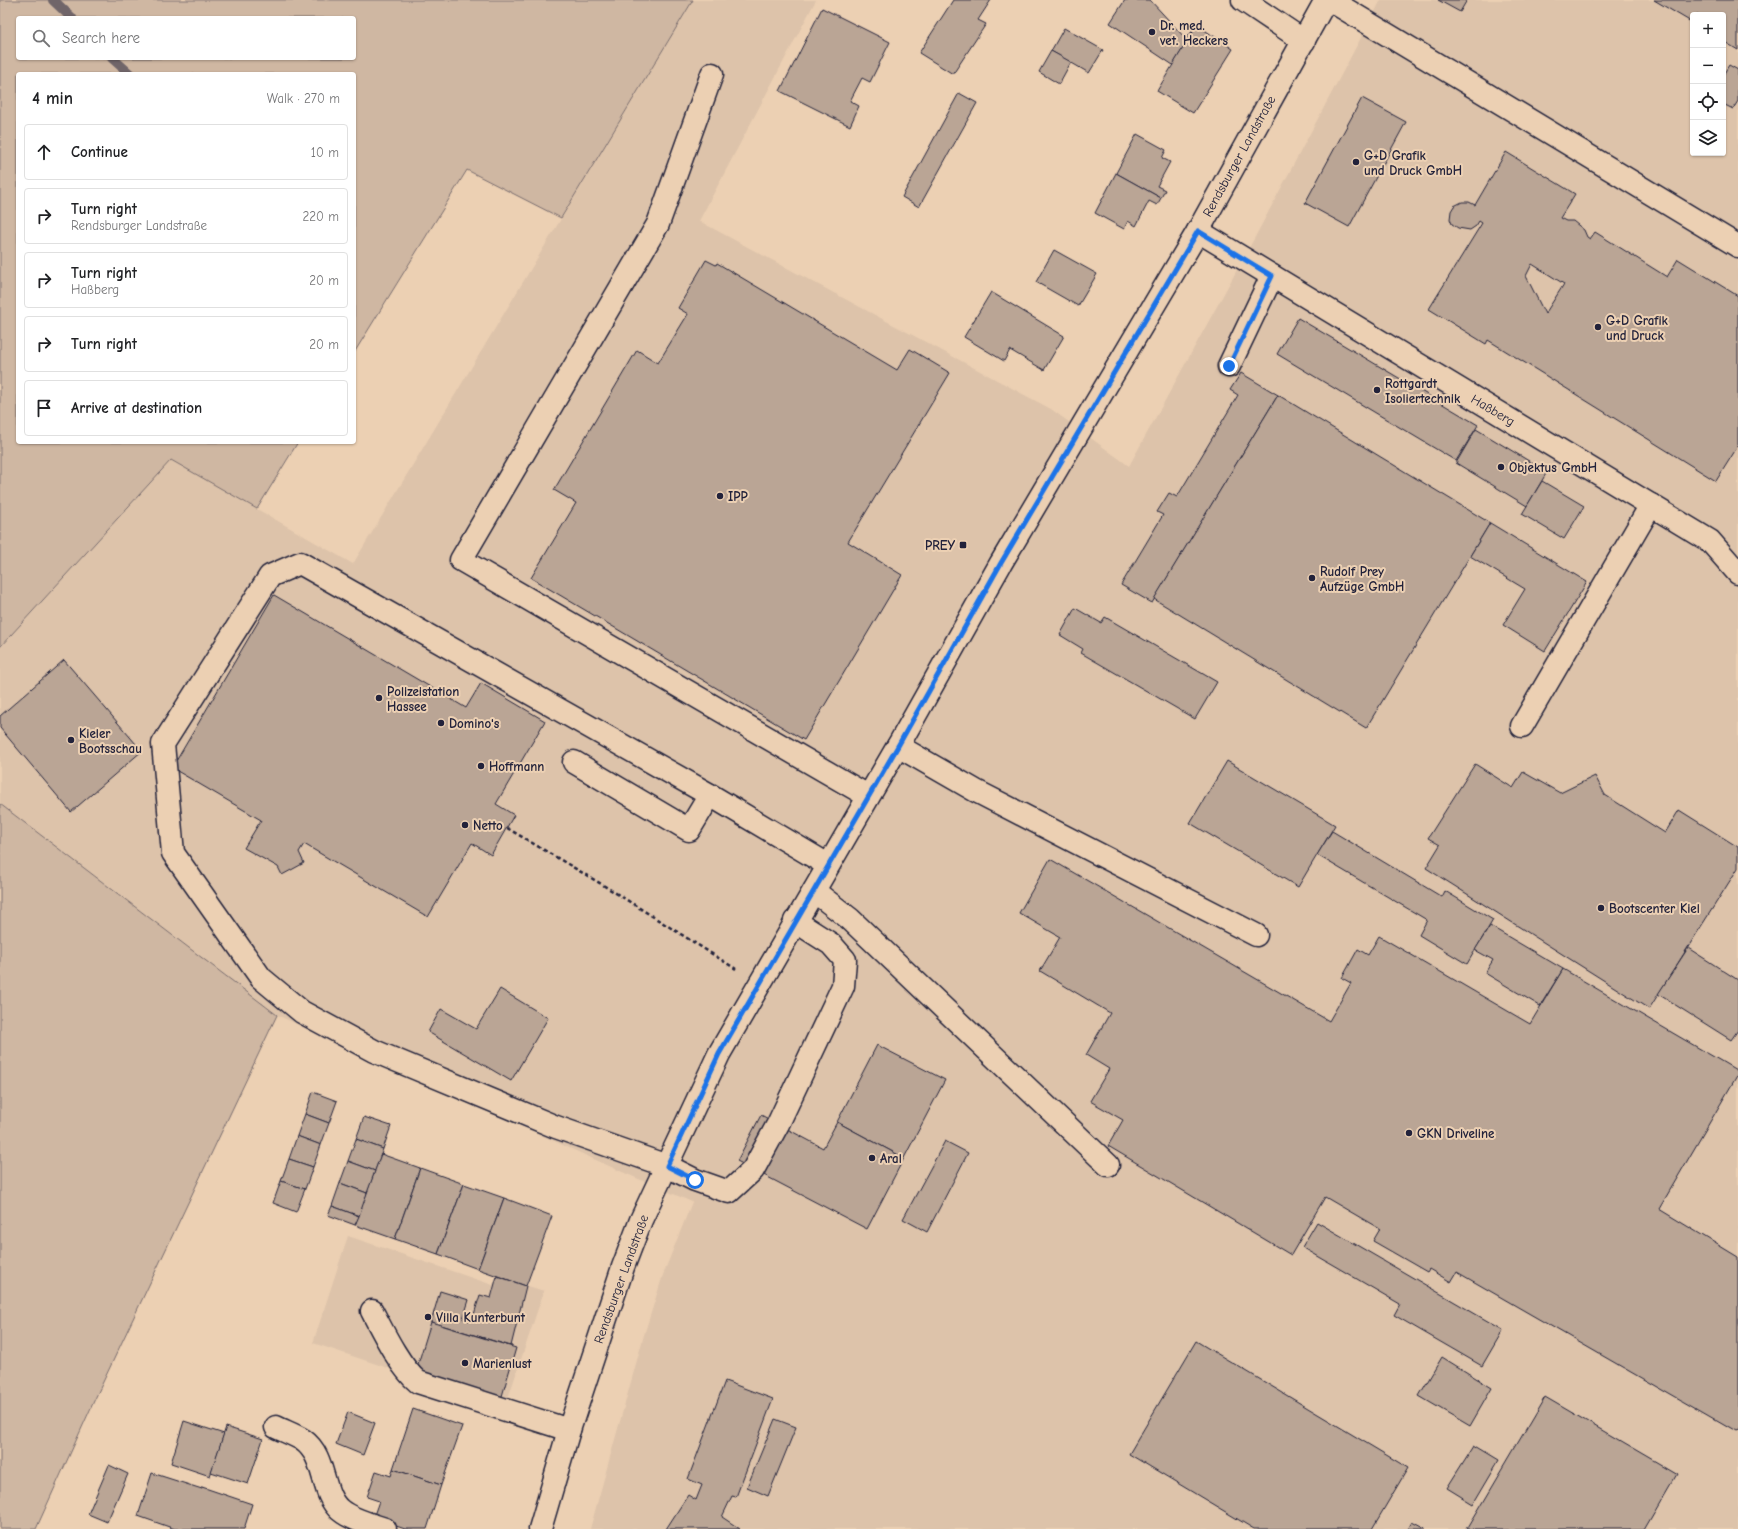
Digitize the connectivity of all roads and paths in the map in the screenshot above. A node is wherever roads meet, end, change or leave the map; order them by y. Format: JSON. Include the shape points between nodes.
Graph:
{"nodes":[{"id":1,"x":1243,"y":0,"type":"edge"},
{"id":2,"x":1326,"y":0,"type":"edge"},
{"id":3,"x":1330,"y":0,"type":"edge"},
{"id":4,"x":1304,"y":41,"type":"junction"},
{"id":5,"x":712,"y":74,"type":"dead end"},
{"id":6,"x":1198,"y":231,"type":"junction"},
{"id":7,"x":1738,"y":246,"type":"edge"},
{"id":8,"x":1272,"y":276,"type":"junction"},
{"id":9,"x":1229,"y":366,"type":"dead end"},
{"id":10,"x":1651,"y":505,"type":"junction"},
{"id":11,"x":1738,"y":573,"type":"edge"},
{"id":12,"x":1522,"y":726,"type":"dead end"},
{"id":13,"x":898,"y":746,"type":"junction"},
{"id":14,"x":574,"y":762,"type":"dead end"},
{"id":15,"x":710,"y":795,"type":"junction"},
{"id":16,"x":868,"y":796,"type":"junction"},
{"id":17,"x":507,"y":828,"type":"dead end"},
{"id":18,"x":828,"y":865,"type":"junction"},
{"id":19,"x":814,"y":891,"type":"junction"},
{"id":20,"x":795,"y":921,"type":"junction"},
{"id":21,"x":1256,"y":935,"type":"dead end"},
{"id":22,"x":760,"y":984,"type":"junction"},
{"id":23,"x":1108,"y":1165,"type":"dead end"},
{"id":24,"x":667,"y":1166,"type":"junction"},
{"id":25,"x":372,"y":1311,"type":"dead end"},
{"id":26,"x":276,"y":1427,"type":"dead end"},
{"id":27,"x":569,"y":1430,"type":"junction"},
{"id":28,"x":385,"y":1529,"type":"edge"},
{"id":29,"x":540,"y":1529,"type":"edge"}],
"edges":[{"from":1,"to":4,"type":"street"},
{"from":2,"to":4,"type":"street","name":"Rendsburger Landstraße"},
{"from":3,"to":7,"type":"street"},
{"from":4,"to":6,"type":"street","name":"Rendsburger Landstraße"},
{"from":5,"to":16,"type":"street","via":[[658,224],[461,560]]},
{"from":6,"to":8,"type":"street","name":"Haßberg"},
{"from":6,"to":13,"type":"street","name":"Rendsburger Landstraße","via":[[1005,556]]},
{"from":8,"to":9,"type":"street"},
{"from":8,"to":10,"type":"street","name":"Haßberg"},
{"from":10,"to":11,"type":"street","name":"Haßberg","via":[[1710,541]]},
{"from":10,"to":12,"type":"street"},
{"from":13,"to":16,"type":"street","name":"Rendsburger Landstraße"},
{"from":13,"to":21,"type":"street","via":[[976,791]]},
{"from":14,"to":15,"type":"street","via":[[689,830]]},
{"from":15,"to":18,"type":"street"},
{"from":15,"to":24,"type":"street","via":[[300,563],[270,576],[163,744],[173,852],[261,978],[302,1012],[374,1051],[556,1127]]},
{"from":16,"to":18,"type":"street","name":"Rendsburger Landstraße"},
{"from":17,"to":22,"type":"path"},
{"from":18,"to":19,"type":"street","name":"Rendsburger Landstraße"},
{"from":19,"to":20,"type":"street","name":"Rendsburger Landstraße"},
{"from":19,"to":23,"type":"street","via":[[850,918]]},
{"from":20,"to":22,"type":"street","name":"Rendsburger Landstraße"},
{"from":20,"to":24,"type":"street","via":[[831,944],[845,960],[843,986],[778,1124],[753,1170],[729,1192],[695,1180]]},
{"from":22,"to":24,"type":"street","name":"Rendsburger Landstraße","via":[[719,1054]]},
{"from":24,"to":27,"type":"street","name":"Rendsburger Landstraße","via":[[622,1267]]},
{"from":25,"to":27,"type":"street","via":[[410,1375],[418,1382]]},
{"from":26,"to":28,"type":"street","via":[[304,1441],[314,1453],[322,1467],[327,1491],[339,1510],[359,1521]]},
{"from":27,"to":29,"type":"street","name":"Rendsburger Landstraße"}]}
